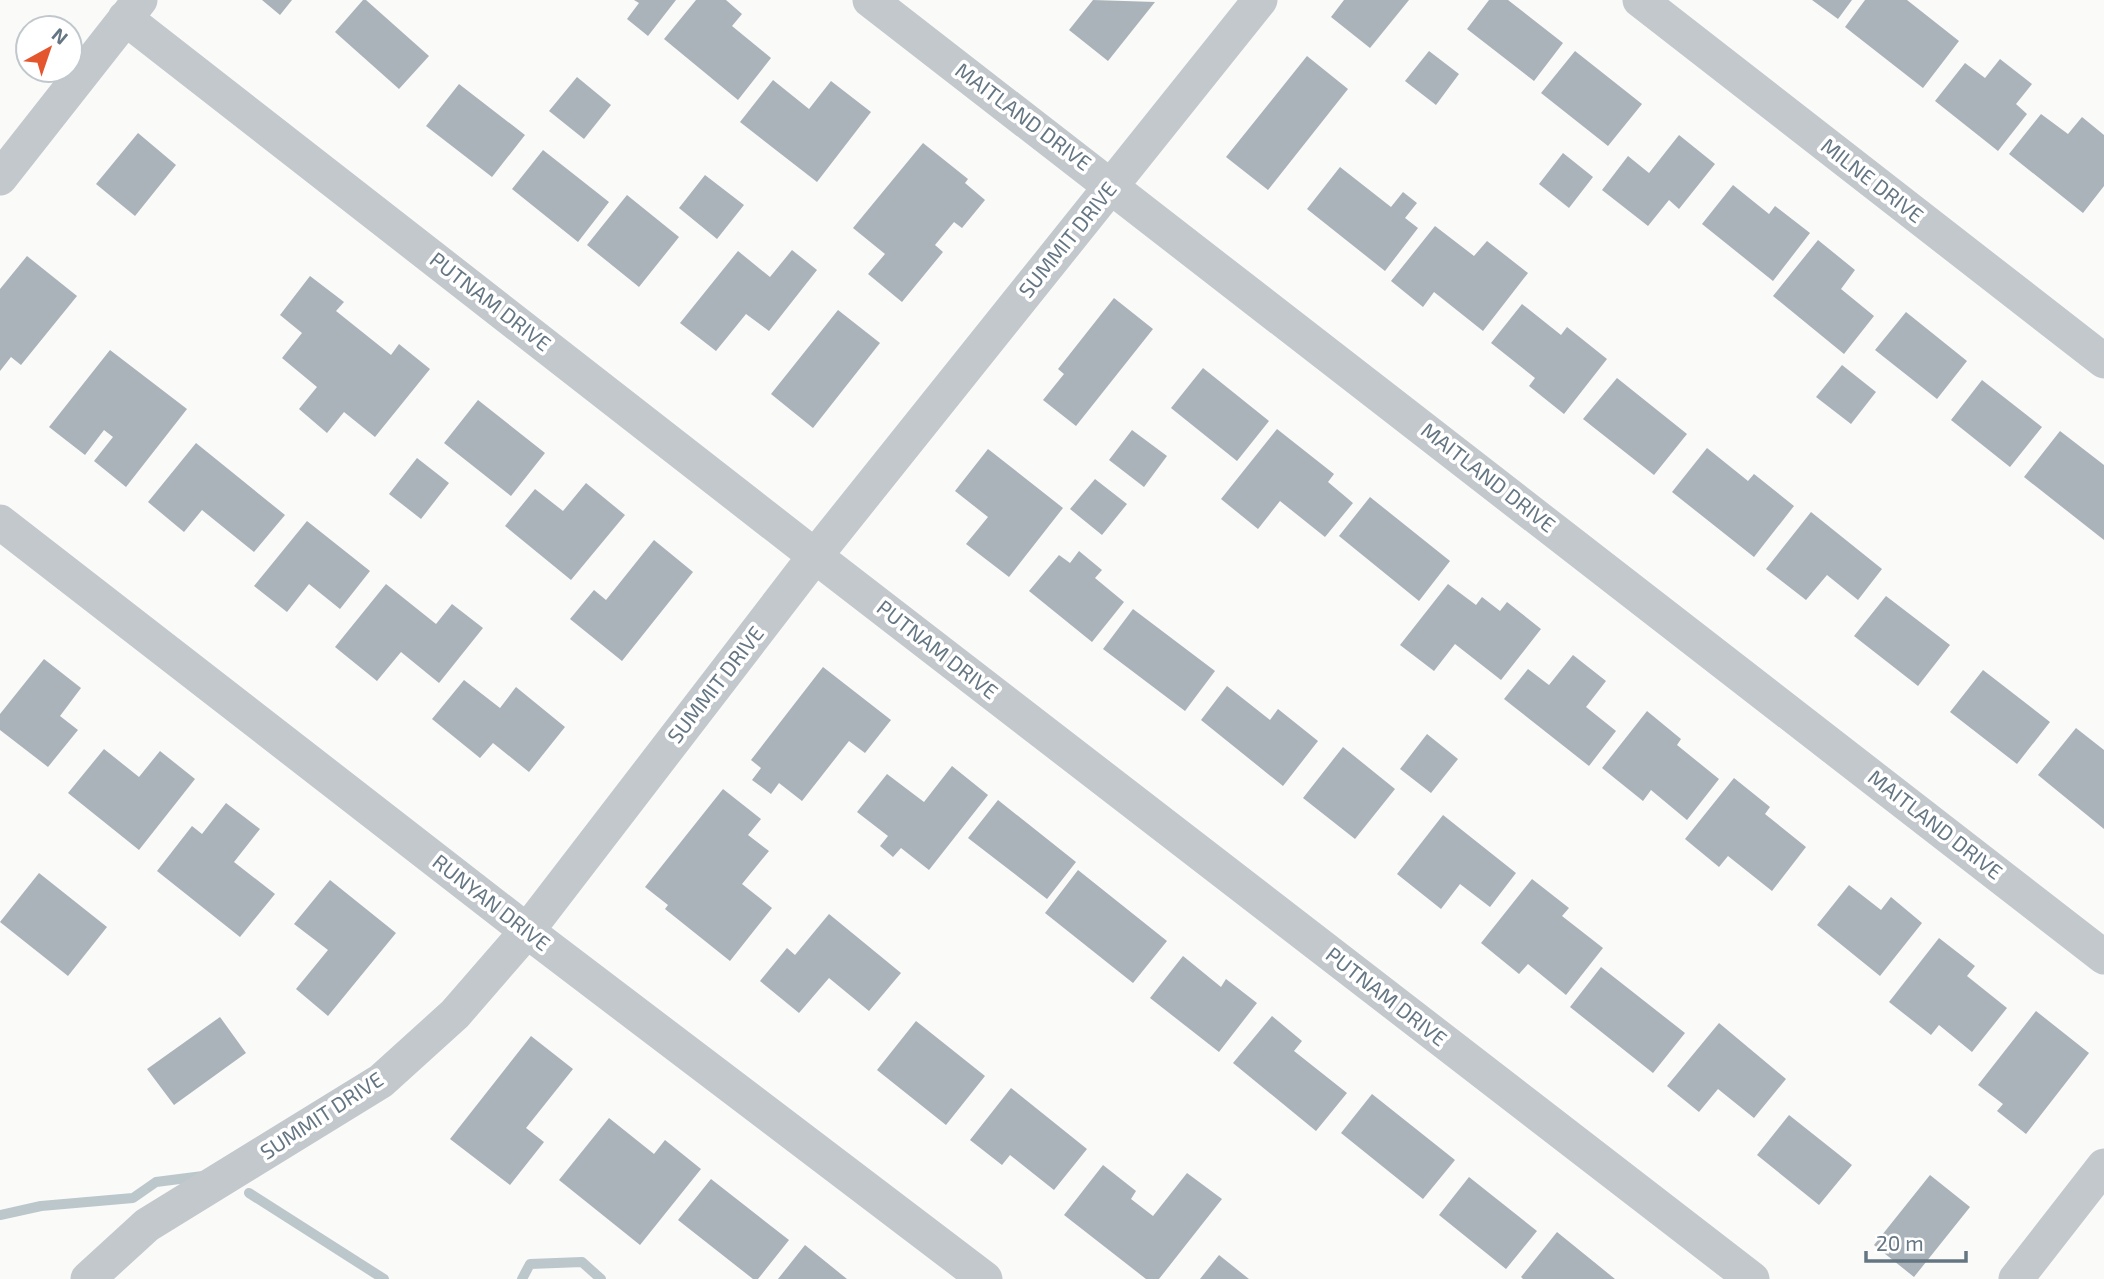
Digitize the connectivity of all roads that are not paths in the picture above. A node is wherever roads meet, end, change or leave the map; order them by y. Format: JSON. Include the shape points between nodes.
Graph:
{"nodes":[{"id":1,"x":870,"y":0,"type":"edge"},
{"id":2,"x":1260,"y":0,"type":"edge"},
{"id":3,"x":1640,"y":0,"type":"edge"},
{"id":4,"x":133,"y":9,"type":"edge"},
{"id":5,"x":0,"y":178,"type":"edge"},
{"id":6,"x":1112,"y":186,"type":"junction"},
{"id":7,"x":2104,"y":361,"type":"edge"},
{"id":8,"x":0,"y":522,"type":"edge"},
{"id":9,"x":816,"y":556,"type":"junction"},
{"id":10,"x":527,"y":931,"type":"junction"},
{"id":11,"x":2104,"y":957,"type":"edge"},
{"id":12,"x":2104,"y":1166,"type":"edge"},
{"id":13,"x":88,"y":1279,"type":"edge"},
{"id":14,"x":985,"y":1279,"type":"edge"},
{"id":15,"x":1752,"y":1279,"type":"edge"},
{"id":16,"x":2016,"y":1279,"type":"edge"}],
"edges":[{"from":1,"to":6,"type":"street","name":"MAITLAND DRIVE"},
{"from":2,"to":6,"type":"street","name":"SUMMIT DRIVE"},
{"from":3,"to":7,"type":"street","name":"MILNE DRIVE"},
{"from":4,"to":5,"type":"street"},
{"from":4,"to":9,"type":"street","name":"PUTNAM DRIVE"},
{"from":6,"to":9,"type":"street","name":"SUMMIT DRIVE"},
{"from":6,"to":11,"type":"street","name":"MAITLAND DRIVE"},
{"from":8,"to":10,"type":"street","name":"RUNYAN DRIVE"},
{"from":9,"to":10,"type":"street","name":"SUMMIT DRIVE"},
{"from":9,"to":15,"type":"street","name":"PUTNAM DRIVE"},
{"from":10,"to":13,"type":"street","name":"SUMMIT DRIVE","via":[[455,1014],[381,1081],[147,1226]]},
{"from":10,"to":14,"type":"street","name":"RUNYAN DRIVE"},
{"from":12,"to":16,"type":"street"}]}
